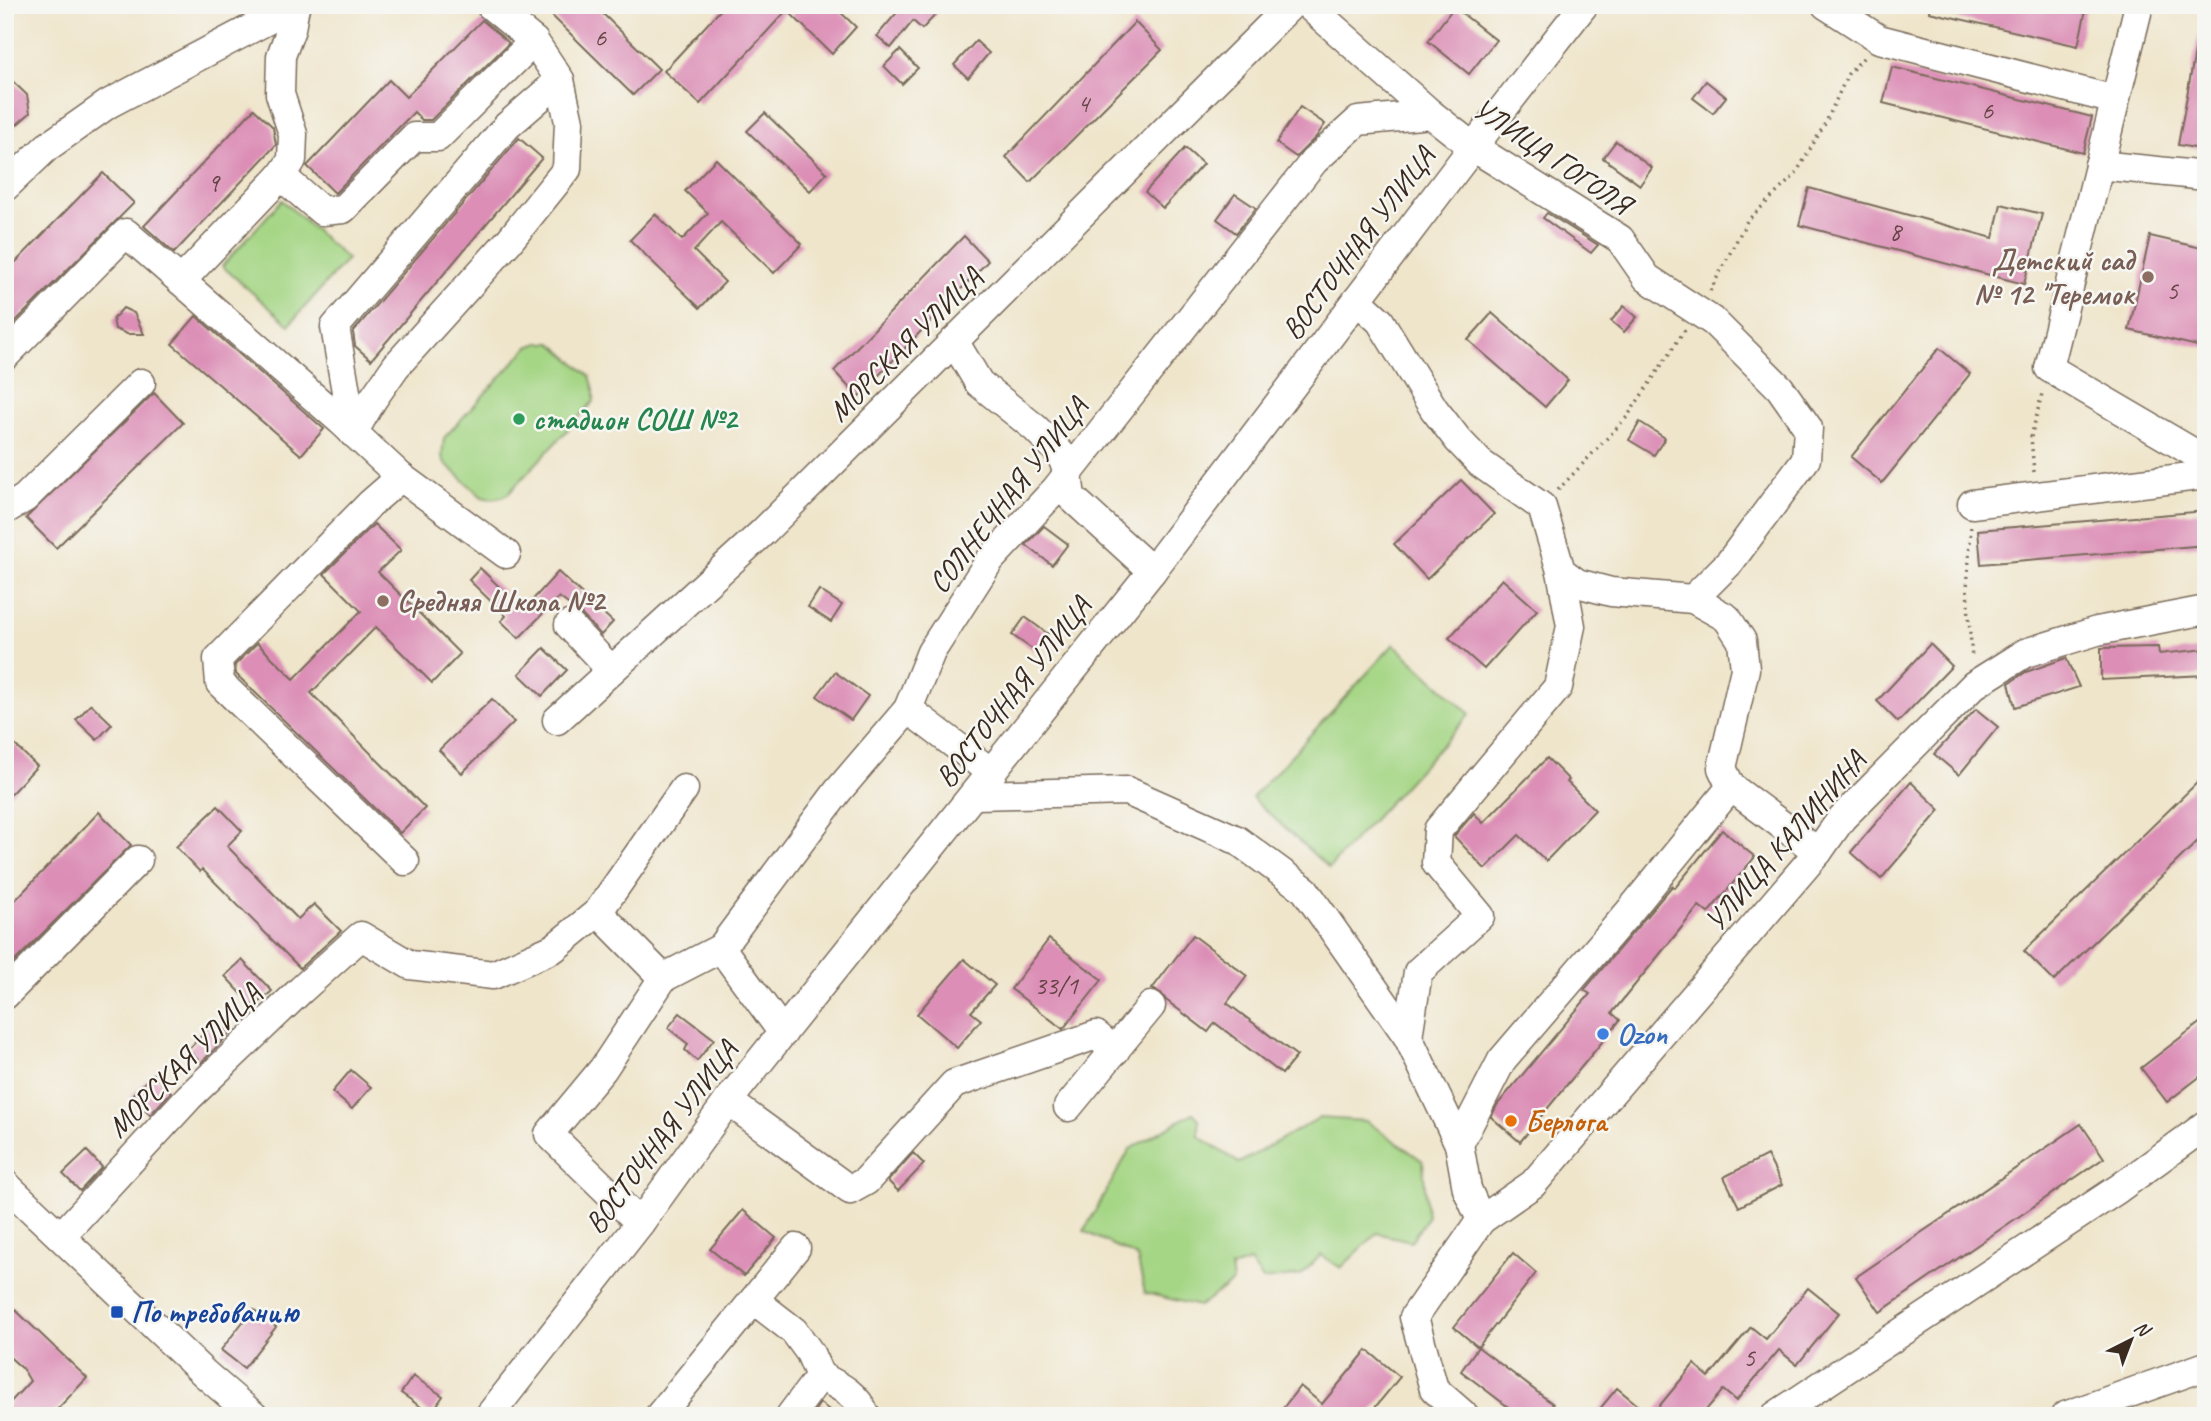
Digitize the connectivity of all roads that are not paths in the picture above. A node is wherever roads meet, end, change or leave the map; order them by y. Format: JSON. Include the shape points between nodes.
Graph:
{"nodes":[{"id":1,"x":491,"y":5,"type":"edge"},
{"id":2,"x":1291,"y":5,"type":"edge"},
{"id":3,"x":1308,"y":5,"type":"edge"},
{"id":4,"x":1584,"y":5,"type":"edge"},
{"id":5,"x":1826,"y":5,"type":"edge"},
{"id":6,"x":2139,"y":5,"type":"edge"},
{"id":7,"x":295,"y":6,"type":"edge"},
{"id":8,"x":534,"y":41,"type":"junction"},
{"id":9,"x":560,"y":80,"type":"junction"},
{"id":10,"x":2115,"y":100,"type":"junction"},
{"id":11,"x":1431,"y":114,"type":"junction"},
{"id":12,"x":1473,"y":147,"type":"junction"},
{"id":13,"x":2099,"y":165,"type":"junction"},
{"id":14,"x":281,"y":176,"type":"junction"},
{"id":15,"x":2206,"y":176,"type":"edge"},
{"id":16,"x":5,"y":187,"type":"edge"},
{"id":17,"x":181,"y":281,"type":"junction"},
{"id":18,"x":1357,"y":300,"type":"junction"},
{"id":19,"x":954,"y":341,"type":"junction"},
{"id":20,"x":5,"y":356,"type":"edge"},
{"id":21,"x":141,"y":383,"type":"dead end"},
{"id":22,"x":353,"y":433,"type":"junction"},
{"id":23,"x":2206,"y":460,"type":"edge"},
{"id":24,"x":1068,"y":474,"type":"junction"},
{"id":25,"x":2206,"y":475,"type":"edge"},
{"id":26,"x":401,"y":477,"type":"junction"},
{"id":27,"x":1972,"y":504,"type":"road end"},
{"id":28,"x":5,"y":510,"type":"edge"},
{"id":29,"x":506,"y":554,"type":"dead end"},
{"id":30,"x":1152,"y":571,"type":"junction"},
{"id":31,"x":1561,"y":571,"type":"junction"},
{"id":32,"x":1693,"y":599,"type":"junction"},
{"id":33,"x":2206,"y":610,"type":"edge"},
{"id":34,"x":569,"y":625,"type":"dead end"},
{"id":35,"x":611,"y":670,"type":"junction"},
{"id":36,"x":908,"y":709,"type":"junction"},
{"id":37,"x":557,"y":720,"type":"dead end"},
{"id":38,"x":983,"y":784,"type":"junction"},
{"id":39,"x":1731,"y":787,"type":"junction"},
{"id":40,"x":684,"y":789,"type":"dead end"},
{"id":41,"x":1818,"y":852,"type":"junction"},
{"id":42,"x":138,"y":860,"type":"dead end"},
{"id":43,"x":405,"y":861,"type":"dead end"},
{"id":44,"x":598,"y":912,"type":"junction"},
{"id":45,"x":721,"y":948,"type":"junction"},
{"id":46,"x":663,"y":978,"type":"junction"},
{"id":47,"x":5,"y":995,"type":"edge"},
{"id":48,"x":1151,"y":1006,"type":"dead end"},
{"id":49,"x":783,"y":1033,"type":"junction"},
{"id":50,"x":1408,"y":1037,"type":"junction"},
{"id":51,"x":1115,"y":1051,"type":"junction"},
{"id":52,"x":728,"y":1101,"type":"junction"},
{"id":53,"x":1068,"y":1107,"type":"dead end"},
{"id":54,"x":2206,"y":1125,"type":"edge"},
{"id":55,"x":1458,"y":1144,"type":"junction"},
{"id":56,"x":5,"y":1184,"type":"edge"},
{"id":57,"x":1481,"y":1220,"type":"junction"},
{"id":58,"x":640,"y":1223,"type":"junction"},
{"id":59,"x":61,"y":1236,"type":"junction"},
{"id":60,"x":796,"y":1248,"type":"dead end"},
{"id":61,"x":754,"y":1300,"type":"junction"},
{"id":62,"x":2206,"y":1366,"type":"edge"},
{"id":63,"x":820,"y":1376,"type":"junction"},
{"id":64,"x":2111,"y":1407,"type":"edge"},
{"id":65,"x":254,"y":1416,"type":"edge"},
{"id":66,"x":489,"y":1416,"type":"edge"},
{"id":67,"x":659,"y":1416,"type":"edge"},
{"id":68,"x":790,"y":1416,"type":"edge"},
{"id":69,"x":866,"y":1416,"type":"edge"},
{"id":70,"x":1465,"y":1416,"type":"edge"},
{"id":71,"x":1775,"y":1416,"type":"edge"},
{"id":72,"x":2065,"y":1416,"type":"edge"}],
"edges":[{"from":1,"to":8,"type":"street"},
{"from":2,"to":19,"type":"street","name":"МОРСКАЯ УЛИЦА"},
{"from":3,"to":11,"type":"street","name":"УЛИЦА ГОГОЛЯ"},
{"from":4,"to":12,"type":"street","name":"ВОСТОЧНАЯ УЛИЦА"},
{"from":5,"to":10,"type":"street","via":[[1879,39]]},
{"from":6,"to":10,"type":"street"},
{"from":7,"to":14,"type":"street","via":[[281,56],[280,94],[293,134],[292,160]]},
{"from":7,"to":16,"type":"street","via":[[108,104],[47,147]]},
{"from":8,"to":9,"type":"street"},
{"from":8,"to":14,"type":"street","via":[[438,137],[414,137],[343,209],[322,211]]},
{"from":9,"to":22,"type":"street","via":[[569,122],[566,169],[509,241],[396,366]]},
{"from":9,"to":22,"type":"street","via":[[508,126],[335,327]]},
{"from":10,"to":13,"type":"street"},
{"from":11,"to":12,"type":"street","name":"УЛИЦА ГОГОЛЯ"},
{"from":11,"to":24,"type":"street","name":"СОЛНЕЧНАЯ УЛИЦА","via":[[1358,121],[1314,161]]},
{"from":12,"to":18,"type":"street","name":"ВОСТОЧНАЯ УЛИЦА"},
{"from":12,"to":32,"type":"street","name":"УЛИЦА ГОГОЛЯ","via":[[1619,239],[1647,278],[1714,322],[1780,388],[1808,428],[1806,458],[1730,562]]},
{"from":13,"to":15,"type":"street"},
{"from":13,"to":23,"type":"street","via":[[2049,368]]},
{"from":14,"to":17,"type":"street"},
{"from":17,"to":20,"type":"street","via":[[126,233]]},
{"from":17,"to":22,"type":"street"},
{"from":18,"to":30,"type":"street","name":"ВОСТОЧНАЯ УЛИЦА"},
{"from":18,"to":31,"type":"street","via":[[1380,320],[1458,440],[1480,463],[1542,507]]},
{"from":19,"to":24,"type":"street","via":[[979,383],[1044,436],[1061,454]]},
{"from":19,"to":35,"type":"street","name":"МОРСКАЯ УЛИЦА","via":[[764,532]]},
{"from":21,"to":28,"type":"street","via":[[25,498]]},
{"from":22,"to":26,"type":"street"},
{"from":24,"to":30,"type":"street","via":[[1071,497]]},
{"from":24,"to":36,"type":"street","name":"СОЛНЕЧНАЯ УЛИЦА","via":[[990,561],[931,652]]},
{"from":25,"to":27,"type":"street"},
{"from":26,"to":29,"type":"street"},
{"from":26,"to":43,"type":"street","via":[[218,659],[220,683]]},
{"from":30,"to":38,"type":"street","name":"ВОСТОЧНАЯ УЛИЦА"},
{"from":31,"to":32,"type":"street","via":[[1577,583],[1611,592]]},
{"from":31,"to":50,"type":"street","via":[[1571,626],[1558,687],[1438,830],[1436,863],[1480,916],[1418,972]]},
{"from":32,"to":39,"type":"street","via":[[1727,618],[1742,640],[1745,669],[1722,768]]},
{"from":33,"to":41,"type":"street","name":"УЛИЦА КАЛИНИНА","via":[[2098,631],[2025,653],[1974,685],[1842,818]]},
{"from":34,"to":35,"type":"street"},
{"from":35,"to":37,"type":"street","name":"МОРСКАЯ УЛИЦА"},
{"from":36,"to":38,"type":"street"},
{"from":36,"to":45,"type":"street","name":"СОЛНЕЧНАЯ УЛИЦА","via":[[838,790]]},
{"from":38,"to":49,"type":"street","name":"ВОСТОЧНАЯ УЛИЦА"},
{"from":38,"to":50,"type":"street","via":[[1128,791],[1237,840],[1305,890]]},
{"from":39,"to":41,"type":"street"},
{"from":39,"to":55,"type":"street","via":[[1502,1060]]},
{"from":40,"to":44,"type":"street"},
{"from":41,"to":57,"type":"street","name":"УЛИЦА КАЛИНИНА","via":[[1533,1184]]},
{"from":42,"to":47,"type":"street"},
{"from":44,"to":46,"type":"street"},
{"from":44,"to":59,"type":"street","name":"МОРСКАЯ УЛИЦА","via":[[554,948],[493,975],[410,965],[361,936],[189,1097]]},
{"from":45,"to":46,"type":"street","name":"СОЛНЕЧНАЯ УЛИЦА"},
{"from":45,"to":49,"type":"street"},
{"from":46,"to":58,"type":"street","name":"СОЛНЕЧНАЯ УЛИЦА","via":[[603,1069],[549,1133]]},
{"from":48,"to":51,"type":"street"},
{"from":49,"to":52,"type":"street","name":"ВОСТОЧНАЯ УЛИЦА"},
{"from":50,"to":55,"type":"street"},
{"from":51,"to":52,"type":"street","via":[[1096,1035],[954,1084],[866,1181],[849,1190]]},
{"from":51,"to":53,"type":"street"},
{"from":52,"to":58,"type":"street","name":"ВОСТОЧНАЯ УЛИЦА"},
{"from":54,"to":71,"type":"street","via":[[2118,1189]]},
{"from":55,"to":57,"type":"street","via":[[1467,1189]]},
{"from":56,"to":59,"type":"street"},
{"from":57,"to":70,"type":"street","via":[[1414,1317],[1434,1389]]},
{"from":58,"to":66,"type":"street","name":"ВОСТОЧНАЯ УЛИЦА"},
{"from":59,"to":65,"type":"street"},
{"from":60,"to":61,"type":"street"},
{"from":61,"to":63,"type":"street","via":[[794,1331]]},
{"from":61,"to":67,"type":"street"},
{"from":62,"to":64,"type":"street"},
{"from":63,"to":68,"type":"street"},
{"from":63,"to":69,"type":"street","via":[[860,1402]]},
{"from":64,"to":72,"type":"street"}]}
